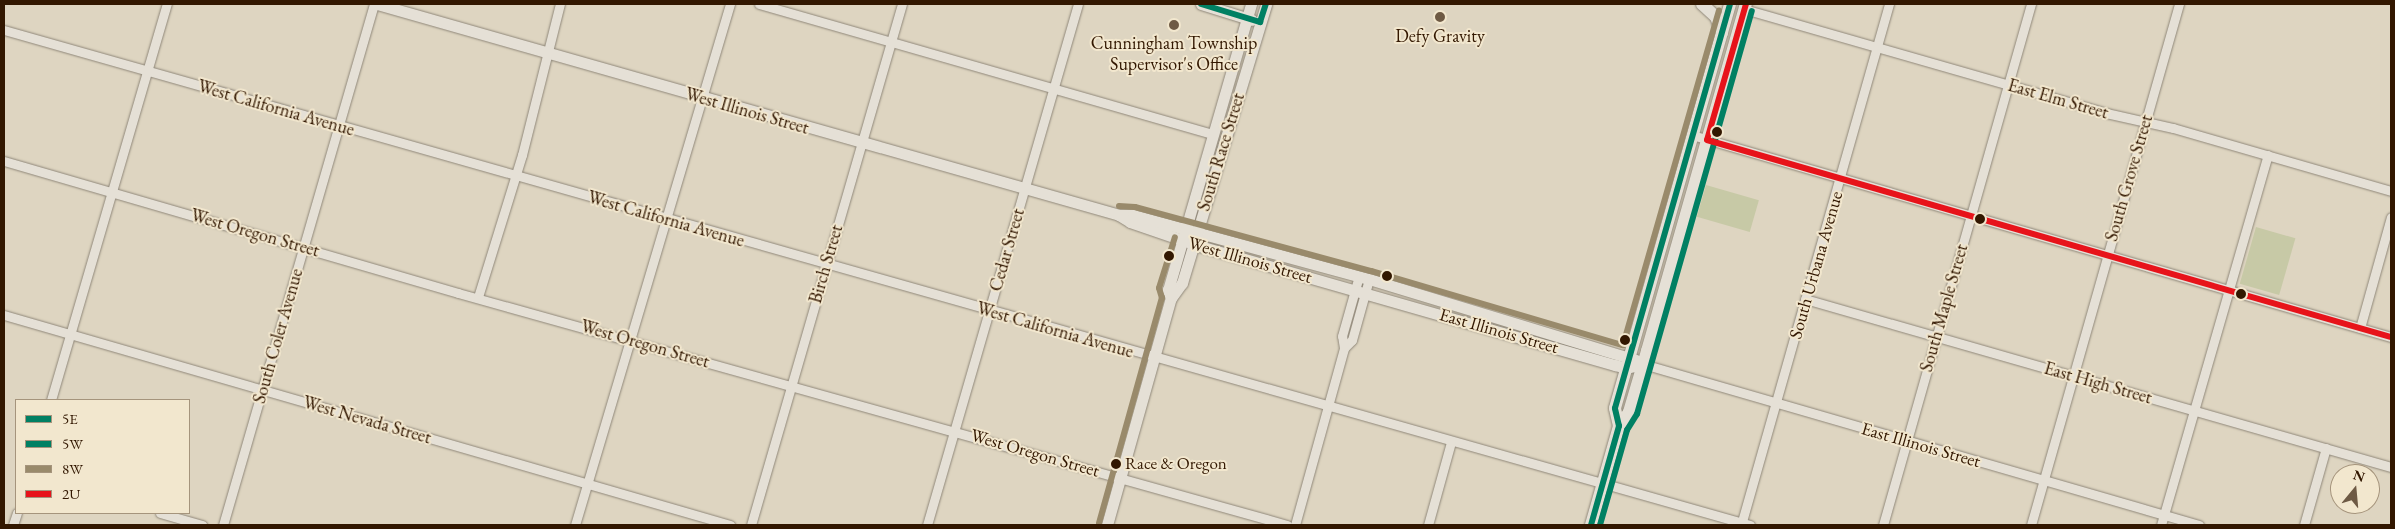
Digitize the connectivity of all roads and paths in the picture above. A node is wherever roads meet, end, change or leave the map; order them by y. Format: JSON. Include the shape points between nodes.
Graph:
{"nodes":[{"id":1,"x":167,"y":4,"type":"edge"},
{"id":2,"x":375,"y":4,"type":"edge"},
{"id":3,"x":560,"y":4,"type":"edge"},
{"id":4,"x":730,"y":4,"type":"edge"},
{"id":5,"x":759,"y":4,"type":"edge"},
{"id":6,"x":902,"y":4,"type":"edge"},
{"id":7,"x":1078,"y":4,"type":"edge"},
{"id":8,"x":1201,"y":4,"type":"edge"},
{"id":9,"x":1248,"y":4,"type":"edge"},
{"id":10,"x":1702,"y":4,"type":"edge"},
{"id":11,"x":1729,"y":4,"type":"edge"},
{"id":12,"x":1889,"y":4,"type":"edge"},
{"id":13,"x":2031,"y":4,"type":"edge"},
{"id":14,"x":2179,"y":4,"type":"edge"},
{"id":15,"x":1745,"y":6,"type":"edge"},
{"id":16,"x":1265,"y":7,"type":"edge"},
{"id":17,"x":1246,"y":19,"type":"junction"},
{"id":18,"x":1260,"y":22,"type":"junction"},
{"id":19,"x":4,"y":30,"type":"edge"},
{"id":20,"x":1722,"y":33,"type":"junction"},
{"id":21,"x":891,"y":41,"type":"junction"},
{"id":22,"x":1877,"y":48,"type":"junction"},
{"id":23,"x":548,"y":53,"type":"junction"},
{"id":24,"x":147,"y":71,"type":"junction"},
{"id":25,"x":2008,"y":85,"type":"junction"},
{"id":26,"x":1054,"y":87,"type":"junction"},
{"id":27,"x":702,"y":98,"type":"junction"},
{"id":28,"x":2146,"y":123,"type":"junction"},
{"id":29,"x":339,"y":126,"type":"junction"},
{"id":30,"x":1213,"y":134,"type":"junction"},
{"id":31,"x":1692,"y":135,"type":"junction"},
{"id":32,"x":1707,"y":140,"type":"junction"},
{"id":33,"x":862,"y":143,"type":"junction"},
{"id":34,"x":2268,"y":155,"type":"junction"},
{"id":35,"x":4,"y":161,"type":"edge"},
{"id":36,"x":515,"y":176,"type":"junction"},
{"id":37,"x":1840,"y":179,"type":"junction"},
{"id":38,"x":1025,"y":189,"type":"junction"},
{"id":39,"x":2391,"y":191,"type":"edge"},
{"id":40,"x":112,"y":192,"type":"junction"},
{"id":41,"x":1674,"y":199,"type":"junction"},
{"id":42,"x":1689,"y":204,"type":"junction"},
{"id":43,"x":1970,"y":217,"type":"junction"},
{"id":44,"x":2391,"y":217,"type":"edge"},
{"id":45,"x":666,"y":219,"type":"junction"},
{"id":46,"x":1184,"y":235,"type":"junction"},
{"id":47,"x":1196,"y":238,"type":"junction"},
{"id":48,"x":303,"y":248,"type":"junction"},
{"id":49,"x":2107,"y":256,"type":"junction"},
{"id":50,"x":826,"y":264,"type":"junction"},
{"id":51,"x":1364,"y":278,"type":"junction"},
{"id":52,"x":2228,"y":290,"type":"junction"},
{"id":53,"x":1360,"y":292,"type":"junction"},
{"id":54,"x":1648,"y":292,"type":"junction"},
{"id":55,"x":1663,"y":296,"type":"junction"},
{"id":56,"x":478,"y":297,"type":"junction"},
{"id":57,"x":1171,"y":298,"type":"junction"},
{"id":58,"x":1805,"y":299,"type":"junction"},
{"id":59,"x":989,"y":310,"type":"junction"},
{"id":60,"x":4,"y":314,"type":"edge"},
{"id":61,"x":2360,"y":328,"type":"junction"},
{"id":62,"x":71,"y":334,"type":"junction"},
{"id":63,"x":1936,"y":336,"type":"junction"},
{"id":64,"x":2391,"y":337,"type":"edge"},
{"id":65,"x":630,"y":340,"type":"junction"},
{"id":66,"x":1579,"y":341,"type":"junction"},
{"id":67,"x":1576,"y":353,"type":"junction"},
{"id":68,"x":1155,"y":358,"type":"junction"},
{"id":69,"x":1628,"y":362,"type":"junction"},
{"id":70,"x":1643,"y":364,"type":"junction"},
{"id":71,"x":2073,"y":375,"type":"junction"},
{"id":72,"x":792,"y":385,"type":"junction"},
{"id":73,"x":262,"y":389,"type":"junction"},
{"id":74,"x":51,"y":399,"type":"edge"},
{"id":75,"x":1777,"y":403,"type":"junction"},
{"id":76,"x":1328,"y":408,"type":"junction"},
{"id":77,"x":2194,"y":411,"type":"junction"},
{"id":78,"x":1619,"y":426,"type":"junction"},
{"id":79,"x":954,"y":430,"type":"junction"},
{"id":80,"x":1907,"y":441,"type":"junction"},
{"id":81,"x":1451,"y":442,"type":"junction"},
{"id":82,"x":2326,"y":448,"type":"junction"},
{"id":83,"x":2391,"y":467,"type":"edge"},
{"id":84,"x":1120,"y":477,"type":"junction"},
{"id":85,"x":2044,"y":480,"type":"junction"},
{"id":86,"x":1603,"y":483,"type":"junction"},
{"id":87,"x":587,"y":485,"type":"junction"},
{"id":88,"x":164,"y":514,"type":"edge"},
{"id":89,"x":2164,"y":515,"type":"junction"},
{"id":90,"x":1744,"y":524,"type":"edge"},
{"id":91,"x":202,"y":525,"type":"edge"},
{"id":92,"x":223,"y":525,"type":"edge"},
{"id":93,"x":575,"y":525,"type":"edge"},
{"id":94,"x":730,"y":525,"type":"edge"},
{"id":95,"x":751,"y":525,"type":"edge"},
{"id":96,"x":927,"y":525,"type":"edge"},
{"id":97,"x":1107,"y":525,"type":"edge"},
{"id":98,"x":1287,"y":525,"type":"edge"},
{"id":99,"x":1295,"y":525,"type":"edge"},
{"id":100,"x":1428,"y":525,"type":"edge"},
{"id":101,"x":1591,"y":525,"type":"edge"},
{"id":102,"x":1883,"y":525,"type":"edge"},
{"id":103,"x":2031,"y":525,"type":"edge"},
{"id":104,"x":2161,"y":525,"type":"edge"},
{"id":105,"x":2199,"y":525,"type":"edge"},
{"id":106,"x":2304,"y":525,"type":"edge"}],
"edges":[{"from":1,"to":24,"type":"street"},
{"from":2,"to":23,"type":"street","name":"West Illinois Street"},
{"from":2,"to":29,"type":"street","name":"South Coler Avenue"},
{"from":3,"to":23,"type":"street"},
{"from":4,"to":27,"type":"street"},
{"from":5,"to":21,"type":"street"},
{"from":6,"to":21,"type":"street","name":"Birch Street"},
{"from":7,"to":26,"type":"street","name":"Cedar Street"},
{"from":8,"to":17,"type":"street"},
{"from":9,"to":16,"type":"street"},
{"from":9,"to":17,"type":"street","name":"South Race Street"},
{"from":10,"to":20,"type":"main road","via":[[1716,17]]},
{"from":11,"to":15,"type":"street","name":"East Elm Street"},
{"from":11,"to":20,"type":"main road"},
{"from":12,"to":22,"type":"street","name":"South Urbana Avenue"},
{"from":13,"to":25,"type":"street","name":"South Maple Street"},
{"from":14,"to":28,"type":"street","name":"South Grove Street"},
{"from":15,"to":22,"type":"street","name":"East Elm Street"},
{"from":15,"to":32,"type":"main road"},
{"from":16,"to":18,"type":"street","name":"South Race Street"},
{"from":17,"to":18,"type":"street"},
{"from":17,"to":30,"type":"street","name":"South Race Street"},
{"from":18,"to":47,"type":"street","name":"South Race Street"},
{"from":19,"to":24,"type":"street","name":"West California Avenue"},
{"from":20,"to":31,"type":"main road"},
{"from":21,"to":26,"type":"street"},
{"from":21,"to":33,"type":"street","name":"Birch Street"},
{"from":22,"to":25,"type":"street","name":"East Elm Street"},
{"from":22,"to":37,"type":"street","name":"South Urbana Avenue"},
{"from":23,"to":27,"type":"street","name":"West Illinois Street"},
{"from":23,"to":36,"type":"street"},
{"from":24,"to":29,"type":"street","name":"West California Avenue"},
{"from":24,"to":40,"type":"street"},
{"from":25,"to":28,"type":"street","name":"East Elm Street"},
{"from":25,"to":43,"type":"street","name":"South Maple Street"},
{"from":26,"to":30,"type":"street"},
{"from":26,"to":38,"type":"street","name":"Cedar Street"},
{"from":27,"to":33,"type":"street","name":"West Illinois Street"},
{"from":27,"to":45,"type":"street"},
{"from":28,"to":34,"type":"street","name":"East Elm Street"},
{"from":28,"to":49,"type":"street","name":"South Grove Street"},
{"from":29,"to":36,"type":"street","name":"West California Avenue"},
{"from":29,"to":48,"type":"street","name":"South Coler Avenue"},
{"from":30,"to":46,"type":"street","name":"South Race Street"},
{"from":31,"to":32,"type":"street"},
{"from":31,"to":41,"type":"main road"},
{"from":32,"to":37,"type":"street"},
{"from":32,"to":42,"type":"main road"},
{"from":33,"to":38,"type":"street","name":"West Illinois Street"},
{"from":33,"to":50,"type":"street","name":"Birch Street"},
{"from":34,"to":39,"type":"street","name":"East Elm Street"},
{"from":34,"to":52,"type":"street"},
{"from":35,"to":40,"type":"street","name":"West Oregon Street"},
{"from":36,"to":45,"type":"street","name":"West California Avenue"},
{"from":36,"to":56,"type":"street"},
{"from":37,"to":43,"type":"street"},
{"from":37,"to":58,"type":"street","name":"South Urbana Avenue"},
{"from":38,"to":46,"type":"street","name":"West Illinois Street","via":[[1119,215],[1133,215]]},
{"from":38,"to":59,"type":"street","name":"Cedar Street"},
{"from":40,"to":48,"type":"street","name":"West Oregon Street"},
{"from":40,"to":62,"type":"street"},
{"from":41,"to":42,"type":"main road"},
{"from":41,"to":54,"type":"main road"},
{"from":42,"to":55,"type":"main road"},
{"from":43,"to":49,"type":"street"},
{"from":43,"to":63,"type":"street","name":"South Maple Street"},
{"from":44,"to":61,"type":"street"},
{"from":45,"to":50,"type":"street","name":"West California Avenue"},
{"from":45,"to":65,"type":"street"},
{"from":46,"to":47,"type":"street","name":"West Illinois Street"},
{"from":46,"to":57,"type":"street","name":"South Race Street","via":[[1168,290]]},
{"from":47,"to":51,"type":"street","name":"West Illinois Street"},
{"from":47,"to":53,"type":"street","name":"West Illinois Street"},
{"from":47,"to":57,"type":"street","name":"South Race Street","via":[[1182,283]]},
{"from":48,"to":56,"type":"street","name":"West Oregon Street"},
{"from":48,"to":73,"type":"street","name":"South Coler Avenue"},
{"from":49,"to":52,"type":"street"},
{"from":49,"to":71,"type":"street","name":"South Grove Street"},
{"from":50,"to":59,"type":"street","name":"West California Avenue"},
{"from":50,"to":72,"type":"street","name":"Birch Street"},
{"from":51,"to":53,"type":"street"},
{"from":51,"to":66,"type":"street","name":"East Illinois Street"},
{"from":52,"to":61,"type":"street"},
{"from":52,"to":77,"type":"street"},
{"from":53,"to":67,"type":"street","name":"East Illinois Street"},
{"from":53,"to":76,"type":"street","via":[[1342,336],[1344,348]]},
{"from":54,"to":55,"type":"main road"},
{"from":54,"to":69,"type":"main road"},
{"from":55,"to":70,"type":"main road"},
{"from":56,"to":65,"type":"street","name":"West Oregon Street"},
{"from":57,"to":68,"type":"street","name":"South Race Street"},
{"from":58,"to":63,"type":"street","name":"East High Street"},
{"from":58,"to":75,"type":"street","name":"South Urbana Avenue"},
{"from":59,"to":68,"type":"street","name":"West California Avenue"},
{"from":59,"to":79,"type":"street","name":"Cedar Street"},
{"from":60,"to":62,"type":"street","name":"West Nevada Street"},
{"from":61,"to":64,"type":"street"},
{"from":62,"to":73,"type":"street","name":"West Nevada Street"},
{"from":62,"to":74,"type":"street"},
{"from":63,"to":71,"type":"street","name":"East High Street"},
{"from":63,"to":80,"type":"street","name":"South Maple Street"},
{"from":65,"to":72,"type":"street","name":"West Oregon Street"},
{"from":65,"to":87,"type":"street"},
{"from":66,"to":67,"type":"street"},
{"from":66,"to":69,"type":"street","name":"East Illinois Street"},
{"from":67,"to":69,"type":"street","name":"East Illinois Street"},
{"from":68,"to":76,"type":"street","name":"West California Avenue"},
{"from":68,"to":84,"type":"street","name":"South Race Street"},
{"from":69,"to":70,"type":"street","name":"East Illinois Street"},
{"from":69,"to":78,"type":"main road","via":[[1615,408]]},
{"from":70,"to":75,"type":"street","name":"East Illinois Street"},
{"from":70,"to":78,"type":"main road","via":[[1629,412]]},
{"from":71,"to":77,"type":"street","name":"East High Street"},
{"from":71,"to":85,"type":"street","name":"South Grove Street"},
{"from":72,"to":79,"type":"street","name":"West Oregon Street"},
{"from":72,"to":95,"type":"street","name":"Birch Street"},
{"from":73,"to":87,"type":"street","name":"West Nevada Street"},
{"from":73,"to":92,"type":"street","name":"South Coler Avenue"},
{"from":75,"to":80,"type":"street","name":"East Illinois Street"},
{"from":75,"to":90,"type":"street","name":"South Urbana Avenue"},
{"from":76,"to":81,"type":"street","name":"West California Avenue"},
{"from":76,"to":99,"type":"street"},
{"from":77,"to":82,"type":"street","name":"East High Street"},
{"from":77,"to":89,"type":"street"},
{"from":78,"to":86,"type":"main road"},
{"from":79,"to":84,"type":"street","name":"West Oregon Street"},
{"from":79,"to":96,"type":"street","name":"Cedar Street"},
{"from":80,"to":85,"type":"street","name":"East Illinois Street"},
{"from":80,"to":102,"type":"street","name":"South Maple Street"},
{"from":81,"to":86,"type":"street","name":"West California Avenue"},
{"from":81,"to":100,"type":"street"},
{"from":82,"to":83,"type":"street","name":"East High Street"},
{"from":82,"to":106,"type":"street"},
{"from":84,"to":97,"type":"street","name":"South Race Street"},
{"from":84,"to":98,"type":"street","name":"West Oregon Street"},
{"from":85,"to":89,"type":"street","name":"East Illinois Street"},
{"from":85,"to":103,"type":"street","name":"South Grove Street"},
{"from":86,"to":90,"type":"street","name":"West California Avenue"},
{"from":86,"to":101,"type":"main road"},
{"from":87,"to":93,"type":"street"},
{"from":87,"to":94,"type":"street","name":"West Nevada Street"},
{"from":88,"to":91,"type":"street"},
{"from":89,"to":104,"type":"street"},
{"from":89,"to":105,"type":"street","name":"East Illinois Street"}]}
